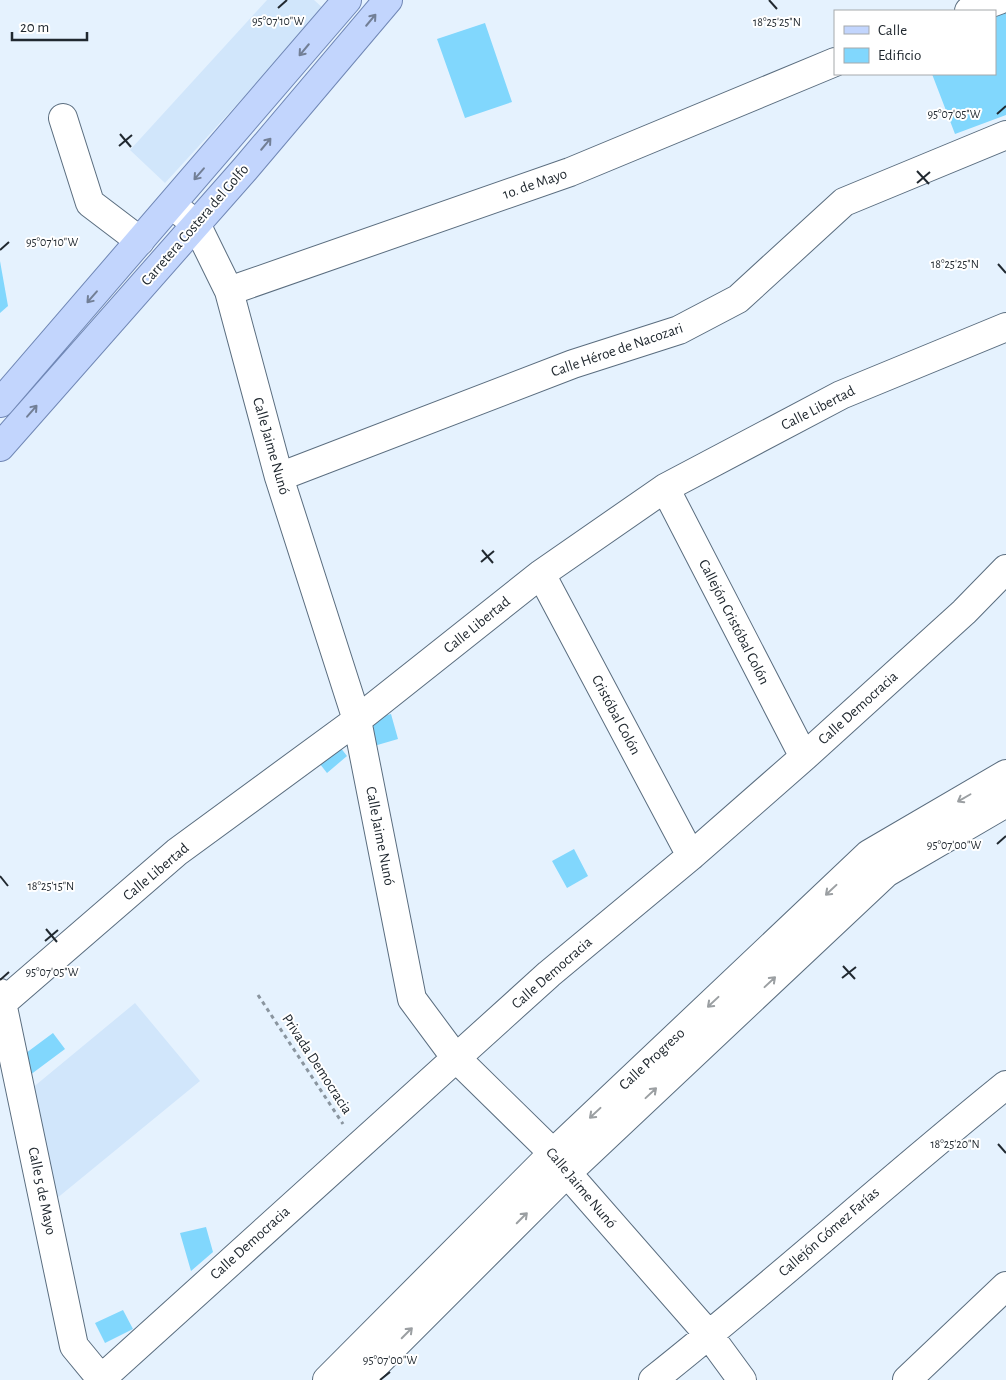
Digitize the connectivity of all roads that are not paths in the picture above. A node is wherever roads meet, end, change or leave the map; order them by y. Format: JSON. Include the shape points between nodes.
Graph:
{"nodes":[{"id":1,"x":347,"y":0,"type":"edge"},
{"id":2,"x":388,"y":0,"type":"edge"},
{"id":3,"x":999,"y":0,"type":"edge"},
{"id":4,"x":973,"y":10,"type":"edge"},
{"id":5,"x":834,"y":62,"type":"edge"},
{"id":6,"x":63,"y":118,"type":"dead end"},
{"id":7,"x":1006,"y":135,"type":"edge"},
{"id":8,"x":172,"y":205,"type":"junction"},
{"id":9,"x":196,"y":224,"type":"junction"},
{"id":10,"x":140,"y":241,"type":"junction"},
{"id":11,"x":229,"y":291,"type":"junction"},
{"id":12,"x":1006,"y":328,"type":"edge"},
{"id":13,"x":0,"y":403,"type":"edge"},
{"id":14,"x":0,"y":447,"type":"edge"},
{"id":15,"x":279,"y":477,"type":"junction"},
{"id":16,"x":665,"y":488,"type":"junction"},
{"id":17,"x":1006,"y":569,"type":"edge"},
{"id":18,"x":541,"y":574,"type":"junction"},
{"id":19,"x":357,"y":720,"type":"junction"},
{"id":20,"x":804,"y":757,"type":"junction"},
{"id":21,"x":1006,"y":774,"type":"edge"},
{"id":22,"x":1006,"y":802,"type":"edge"},
{"id":23,"x":691,"y":856,"type":"junction"},
{"id":24,"x":878,"y":863,"type":"junction"},
{"id":25,"x":1,"y":1000,"type":"edge"},
{"id":26,"x":455,"y":1058,"type":"junction"},
{"id":27,"x":1006,"y":1085,"type":"edge"},
{"id":28,"x":560,"y":1163,"type":"junction"},
{"id":29,"x":1006,"y":1286,"type":"edge"},
{"id":30,"x":709,"y":1335,"type":"junction"},
{"id":31,"x":101,"y":1380,"type":"edge"},
{"id":32,"x":327,"y":1380,"type":"edge"},
{"id":33,"x":360,"y":1380,"type":"edge"},
{"id":34,"x":653,"y":1380,"type":"edge"},
{"id":35,"x":742,"y":1380,"type":"edge"},
{"id":36,"x":907,"y":1380,"type":"edge"}],
"edges":[{"from":1,"to":8,"type":"main road","name":"Carretera Costera del Golfo","one_way":true},
{"from":9,"to":2,"type":"main road","name":"Carretera Costera del Golfo","one_way":true},
{"from":3,"to":4,"type":"street"},
{"from":5,"to":11,"type":"street","name":"1o. de Mayo","via":[[570,172]]},
{"from":6,"to":10,"type":"street","via":[[90,203]]},
{"from":7,"to":15,"type":"street","name":"Calle Héroe de Nacozari","via":[[844,202],[738,299],[679,330],[573,364]]},
{"from":8,"to":9,"type":"street","name":"Calle Jaime Nunó"},
{"from":8,"to":10,"type":"main road","name":"Carretera Costera del Golfo"},
{"from":9,"to":11,"type":"street","name":"Calle Jaime Nunó"},
{"from":14,"to":9,"type":"main road","name":"Carretera Costera del Golfo","one_way":true},
{"from":10,"to":13,"type":"main road","name":"Carretera Costera del Golfo","one_way":true},
{"from":11,"to":15,"type":"street","name":"Calle Jaime Nunó"},
{"from":12,"to":16,"type":"street","name":"Calle Libertad","via":[[841,395]]},
{"from":15,"to":19,"type":"street","name":"Calle Jaime Nunó"},
{"from":16,"to":18,"type":"street","name":"Calle Libertad"},
{"from":16,"to":20,"type":"street","name":"Callejón Cristóbal Colón"},
{"from":17,"to":20,"type":"street","name":"Calle Democracia","via":[[964,612]]},
{"from":18,"to":19,"type":"street","name":"Calle Libertad"},
{"from":18,"to":23,"type":"street","name":"Cristóbal Colón"},
{"from":19,"to":25,"type":"street","name":"Calle Libertad","via":[[177,852]]},
{"from":19,"to":26,"type":"street","name":"Calle Jaime Nunó","via":[[412,999]]},
{"from":20,"to":23,"type":"street","name":"Calle Democracia"},
{"from":21,"to":24,"type":"street","name":"Calle Progreso","one_way":true},
{"from":22,"to":24,"type":"street","name":"Calle Progreso"},
{"from":23,"to":26,"type":"street","name":"Calle Democracia","via":[[548,974]]},
{"from":24,"to":28,"type":"street","name":"Calle Progreso"},
{"from":25,"to":31,"type":"street","name":"Calle 5 de Mayo","via":[[74,1346]]},
{"from":26,"to":28,"type":"street","name":"Calle Jaime Nunó"},
{"from":26,"to":31,"type":"street","name":"Calle Democracia"},
{"from":27,"to":30,"type":"street","name":"Callejón Gómez Farías"},
{"from":28,"to":30,"type":"street","name":"Calle Jaime Nunó"},
{"from":28,"to":32,"type":"street","name":"Calle Progreso"},
{"from":33,"to":28,"type":"street","name":"Calle Progreso","one_way":true},
{"from":29,"to":36,"type":"street"},
{"from":30,"to":34,"type":"street","name":"Callejón Gómez Farías"},
{"from":30,"to":35,"type":"street","name":"Calle Jaime Nunó"}]}
